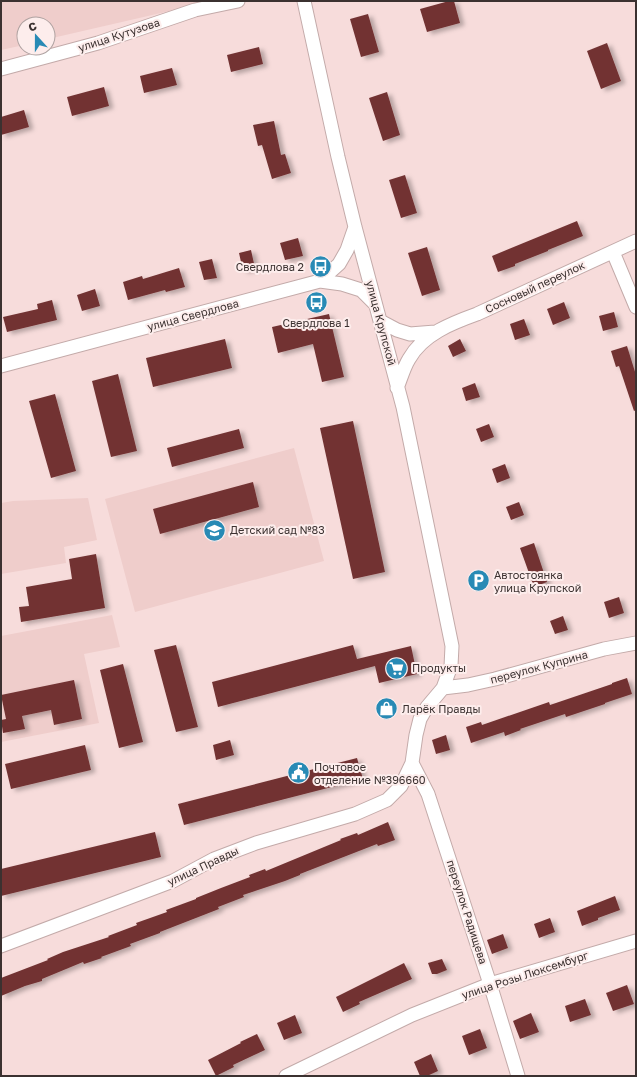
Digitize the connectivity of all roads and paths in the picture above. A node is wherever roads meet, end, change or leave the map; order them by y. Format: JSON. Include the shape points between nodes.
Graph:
{"nodes":[{"id":1,"x":238,"y":1,"type":"edge"},
{"id":2,"x":304,"y":1,"type":"edge"},
{"id":3,"x":1,"y":69,"type":"edge"},
{"id":4,"x":355,"y":227,"type":"junction"},
{"id":5,"x":636,"y":241,"type":"edge"},
{"id":6,"x":613,"y":252,"type":"junction"},
{"id":7,"x":320,"y":281,"type":"junction"},
{"id":8,"x":376,"y":306,"type":"junction"},
{"id":9,"x":636,"y":307,"type":"edge"},
{"id":10,"x":380,"y":321,"type":"junction"},
{"id":11,"x":435,"y":332,"type":"junction"},
{"id":12,"x":1,"y":366,"type":"edge"},
{"id":13,"x":398,"y":388,"type":"junction"},
{"id":14,"x":636,"y":643,"type":"edge"},
{"id":15,"x":443,"y":688,"type":"junction"},
{"id":16,"x":412,"y":763,"type":"junction"},
{"id":17,"x":636,"y":941,"type":"edge"},
{"id":18,"x":1,"y":946,"type":"edge"},
{"id":19,"x":490,"y":984,"type":"junction"},
{"id":20,"x":286,"y":1076,"type":"edge"},
{"id":21,"x":518,"y":1076,"type":"edge"}],
"edges":[{"from":1,"to":3,"type":"street","name":"улица Кутузова","via":[[195,10],[98,43]]},
{"from":2,"to":4,"type":"street","name":"улица Крупской"},
{"from":4,"to":7,"type":"street","name":"улица Свердлова","via":[[339,264]]},
{"from":4,"to":8,"type":"street","name":"улица Крупской"},
{"from":5,"to":6,"type":"street","name":"Сосновый переулок"},
{"from":6,"to":9,"type":"street"},
{"from":6,"to":11,"type":"street","name":"Сосновый переулок"},
{"from":7,"to":8,"type":"street","via":[[361,290]]},
{"from":7,"to":12,"type":"street","name":"улица Свердлова"},
{"from":8,"to":10,"type":"street","name":"улица Крупской"},
{"from":10,"to":11,"type":"street","name":"Сосновый переулок","via":[[410,334]]},
{"from":10,"to":13,"type":"street","name":"улица Крупской"},
{"from":11,"to":13,"type":"street","name":"Сосновый переулок","via":[[409,359]]},
{"from":13,"to":15,"type":"street","name":"улица Крупской","via":[[452,646],[451,666]]},
{"from":14,"to":15,"type":"street","name":"переулок Куприна","via":[[604,649],[488,681]]},
{"from":15,"to":16,"type":"street","name":"улица Правды","via":[[420,719]]},
{"from":16,"to":18,"type":"street","name":"улица Правды","via":[[401,786],[387,800],[355,814],[256,843],[214,859],[173,881]]},
{"from":16,"to":19,"type":"street","name":"переулок Радищева","via":[[428,794]]},
{"from":17,"to":19,"type":"street","name":"улица Розы Люксембург"},
{"from":19,"to":20,"type":"street","name":"улица Розы Люксембург","via":[[412,1015]]},
{"from":19,"to":21,"type":"street","name":"переулок Радищева"}]}
